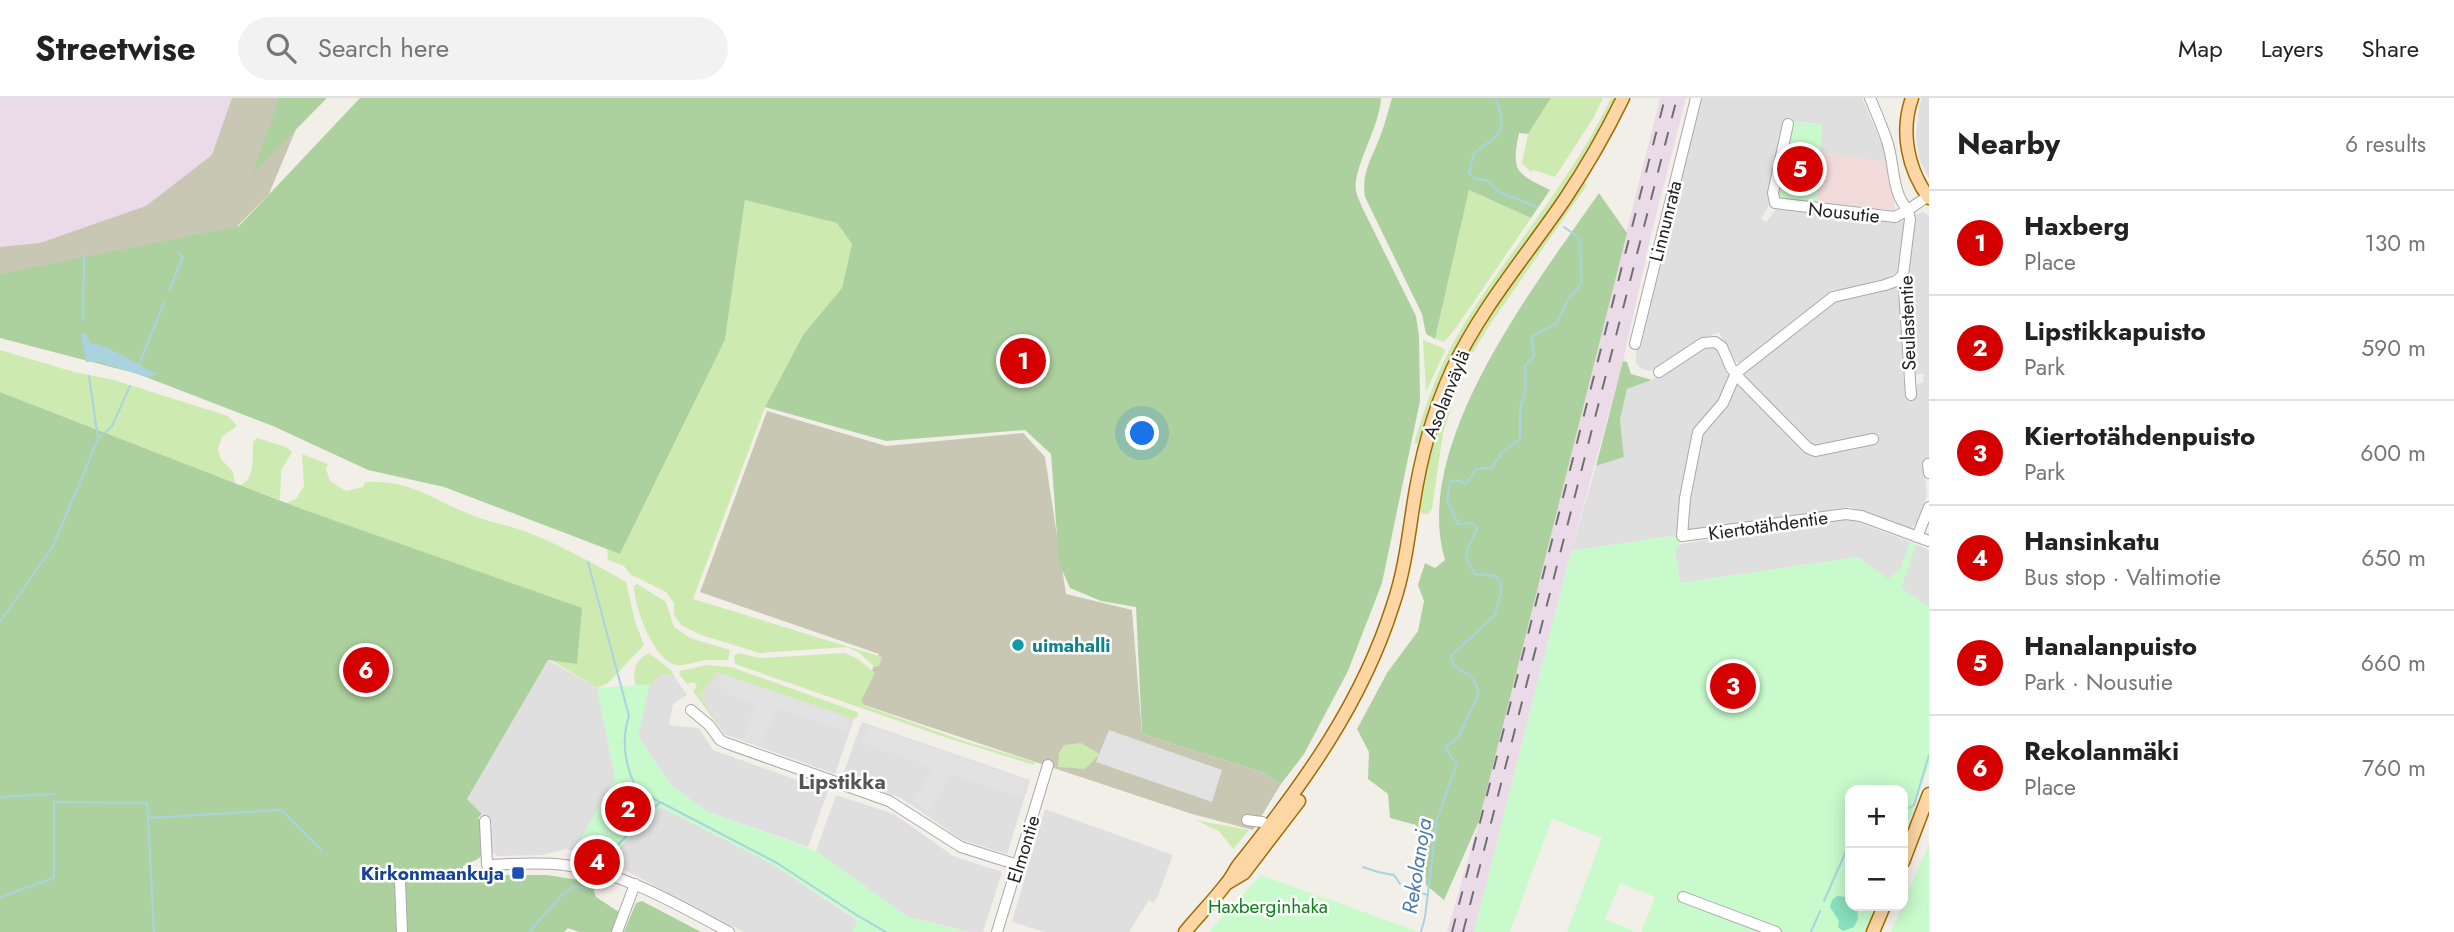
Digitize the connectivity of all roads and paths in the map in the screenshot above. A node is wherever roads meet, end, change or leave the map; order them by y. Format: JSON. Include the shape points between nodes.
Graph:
{"nodes":[{"id":1,"x":1623,"y":98,"type":"edge"},
{"id":2,"x":1696,"y":98,"type":"edge"},
{"id":3,"x":1870,"y":98,"type":"edge"},
{"id":4,"x":1912,"y":98,"type":"edge"},
{"id":5,"x":1788,"y":124,"type":"dead end"},
{"id":6,"x":1928,"y":197,"type":"edge"},
{"id":7,"x":1908,"y":210,"type":"junction"},
{"id":8,"x":1903,"y":275,"type":"junction"},
{"id":9,"x":1635,"y":344,"type":"dead end"},
{"id":10,"x":1659,"y":372,"type":"dead end"},
{"id":11,"x":1736,"y":373,"type":"junction"},
{"id":12,"x":1911,"y":395,"type":"dead end"},
{"id":13,"x":1873,"y":439,"type":"dead end"},
{"id":14,"x":1929,"y":508,"type":"edge"},
{"id":15,"x":1917,"y":537,"type":"junction"},
{"id":16,"x":1929,"y":541,"type":"edge"},
{"id":17,"x":691,"y":710,"type":"dead end"},
{"id":18,"x":1048,"y":765,"type":"dead end"},
{"id":19,"x":1929,"y":794,"type":"edge"},
{"id":20,"x":485,"y":821,"type":"dead end"},
{"id":21,"x":1908,"y":850,"type":"edge"},
{"id":22,"x":1018,"y":865,"type":"junction"},
{"id":23,"x":400,"y":882,"type":"dead end"},
{"id":24,"x":635,"y":884,"type":"junction"},
{"id":25,"x":1683,"y":897,"type":"dead end"},
{"id":26,"x":1882,"y":911,"type":"edge"},
{"id":27,"x":402,"y":932,"type":"edge"},
{"id":28,"x":617,"y":932,"type":"edge"},
{"id":29,"x":729,"y":932,"type":"edge"},
{"id":30,"x":997,"y":932,"type":"edge"},
{"id":31,"x":1185,"y":932,"type":"edge"},
{"id":32,"x":1776,"y":932,"type":"edge"},
{"id":33,"x":1873,"y":932,"type":"edge"}],
"edges":[{"from":1,"to":31,"type":"main road","name":"Asolanväylä","via":[[1582,173],[1452,369],[1430,427],[1393,607],[1374,659],[1342,722],[1270,830]]},
{"from":2,"to":9,"type":"street","name":"Linnunrata"},
{"from":3,"to":7,"type":"street","via":[[1887,140],[1898,196]]},
{"from":4,"to":6,"type":"main road","via":[[1907,146],[1913,171]]},
{"from":5,"to":7,"type":"street","name":"Nousutie","via":[[1773,194],[1776,203],[1895,217]]},
{"from":6,"to":7,"type":"street"},
{"from":7,"to":8,"type":"street","name":"Seulastentie"},
{"from":8,"to":11,"type":"street","name":"Kiertotähdentie","via":[[1896,281],[1833,297]]},
{"from":8,"to":12,"type":"street","name":"Seulastentie"},
{"from":10,"to":11,"type":"street","via":[[1698,346],[1715,342],[1723,347]]},
{"from":11,"to":13,"type":"street","via":[[1808,448],[1815,451]]},
{"from":11,"to":15,"type":"street","name":"Kiertotähdentie","via":[[1723,404],[1698,432],[1682,536],[1846,514]]},
{"from":14,"to":15,"type":"street"},
{"from":15,"to":16,"type":"street","name":"Kiertotähdentie"},
{"from":17,"to":22,"type":"street","via":[[726,743],[889,801],[961,847]]},
{"from":18,"to":22,"type":"street","name":"Elmontie"},
{"from":19,"to":21,"type":"main road"},
{"from":20,"to":24,"type":"street","via":[[487,865],[562,865]]},
{"from":22,"to":30,"type":"street","name":"Elmontie"},
{"from":23,"to":27,"type":"street"},
{"from":24,"to":28,"type":"street"},
{"from":24,"to":29,"type":"street"},
{"from":25,"to":32,"type":"street"},
{"from":26,"to":33,"type":"main road"}]}
